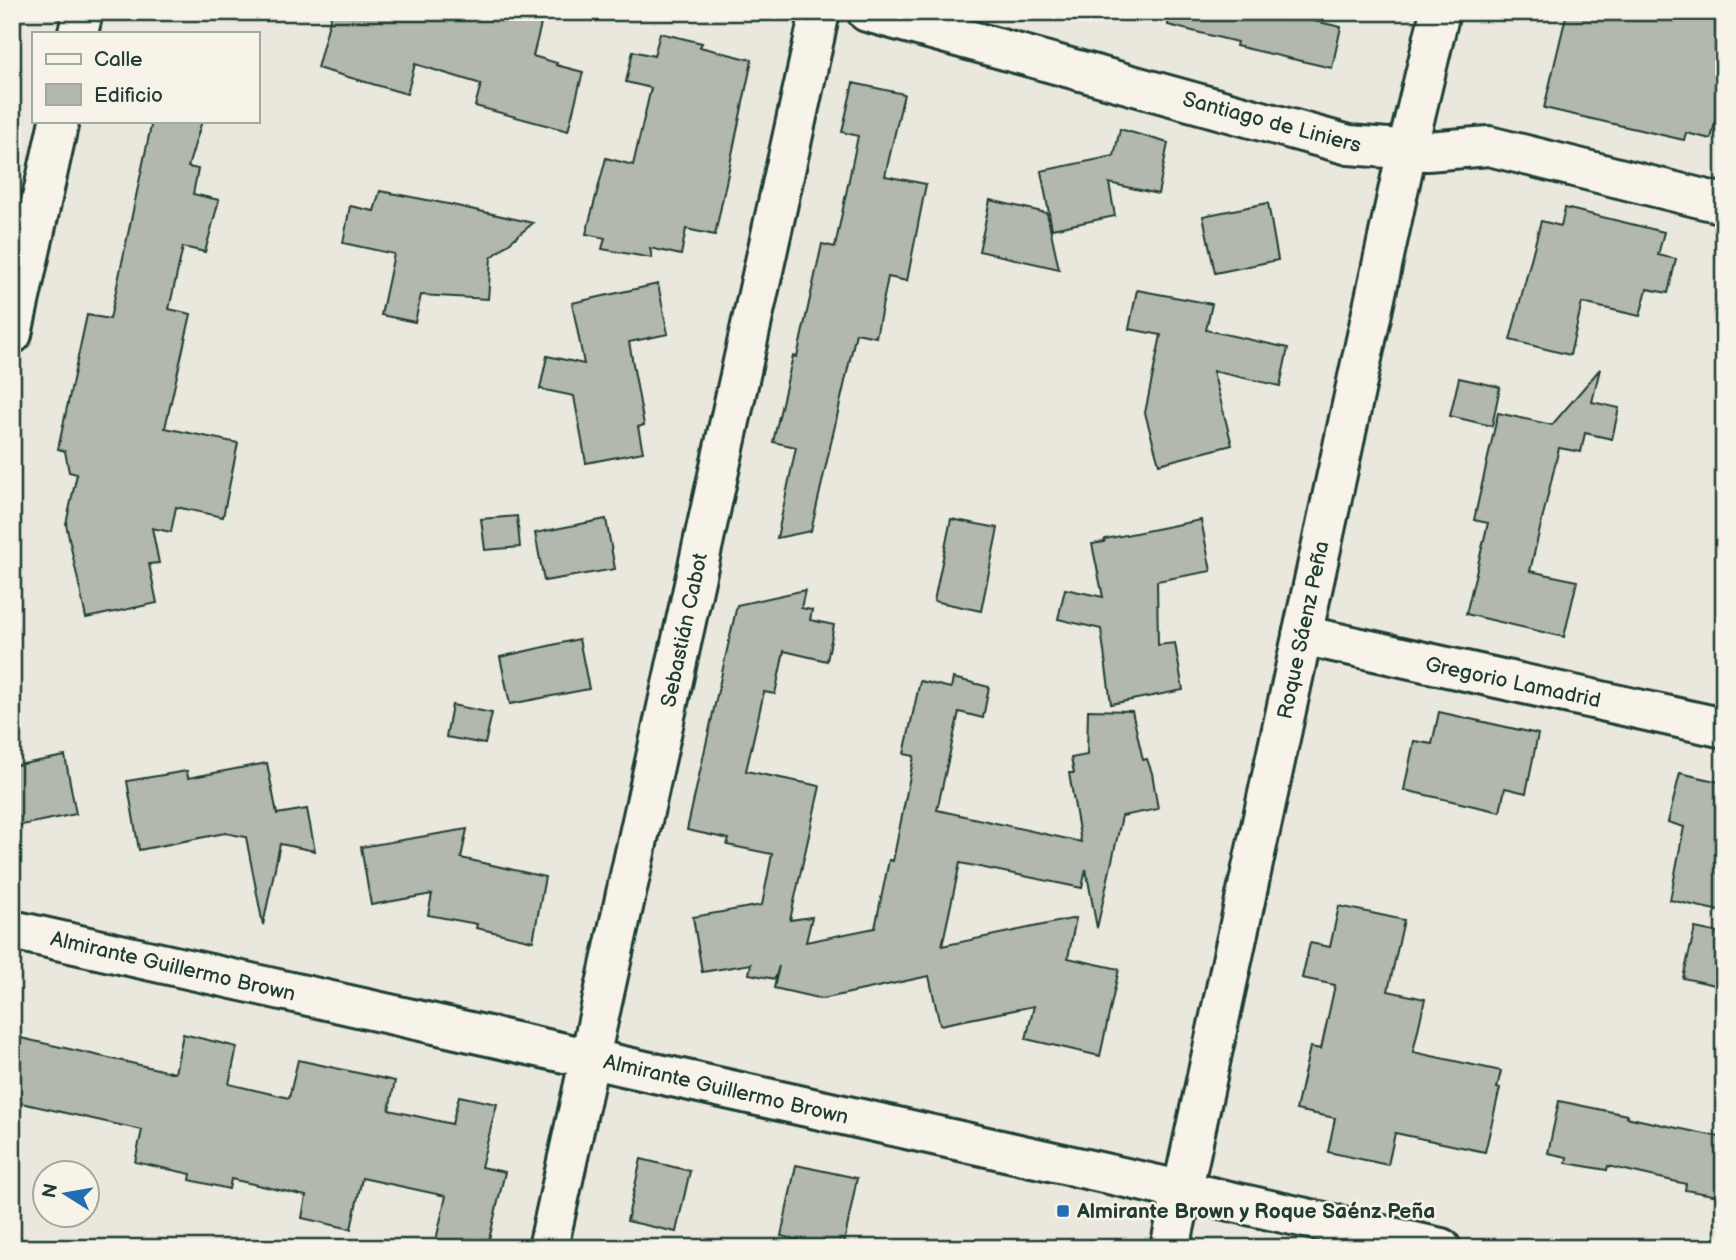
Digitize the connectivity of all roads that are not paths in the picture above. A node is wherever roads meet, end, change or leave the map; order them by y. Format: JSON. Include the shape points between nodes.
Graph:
{"nodes":[{"id":1,"x":83,"y":12,"type":"edge"},
{"id":2,"x":820,"y":12,"type":"edge"},
{"id":3,"x":867,"y":12,"type":"edge"},
{"id":4,"x":1440,"y":12,"type":"edge"},
{"id":5,"x":78,"y":32,"type":"edge"},
{"id":6,"x":59,"y":122,"type":"edge"},
{"id":7,"x":1407,"y":150,"type":"junction"},
{"id":8,"x":1724,"y":204,"type":"edge"},
{"id":9,"x":12,"y":334,"type":"edge"},
{"id":10,"x":1302,"y":635,"type":"junction"},
{"id":11,"x":1724,"y":728,"type":"edge"},
{"id":12,"x":12,"y":930,"type":"edge"},
{"id":13,"x":589,"y":1059,"type":"junction"},
{"id":14,"x":1183,"y":1190,"type":"junction"},
{"id":15,"x":548,"y":1248,"type":"edge"},
{"id":16,"x":1170,"y":1248,"type":"edge"},
{"id":17,"x":1441,"y":1248,"type":"edge"}],
"edges":[{"from":1,"to":5,"type":"street"},
{"from":2,"to":13,"type":"street","name":"Sebastián Cabot"},
{"from":3,"to":7,"type":"street","name":"Santiago de Liniers","via":[[1349,145]]},
{"from":4,"to":7,"type":"street","name":"Roque Sáenz Peña"},
{"from":6,"to":9,"type":"street"},
{"from":7,"to":8,"type":"street","name":"Santiago de Liniers","via":[[1489,146]]},
{"from":7,"to":10,"type":"street","name":"Roque Sáenz Peña"},
{"from":10,"to":11,"type":"street","name":"Gregorio Lamadrid"},
{"from":10,"to":14,"type":"street","name":"Roque Sáenz Peña"},
{"from":12,"to":13,"type":"street","name":"Almirante Guillermo Brown"},
{"from":13,"to":14,"type":"street","name":"Almirante Guillermo Brown"},
{"from":13,"to":15,"type":"street","name":"Sebastián Cabot"},
{"from":14,"to":16,"type":"street","name":"Roque Sáenz Peña"},
{"from":14,"to":17,"type":"street","name":"Almirante Guillermo Brown"}]}
